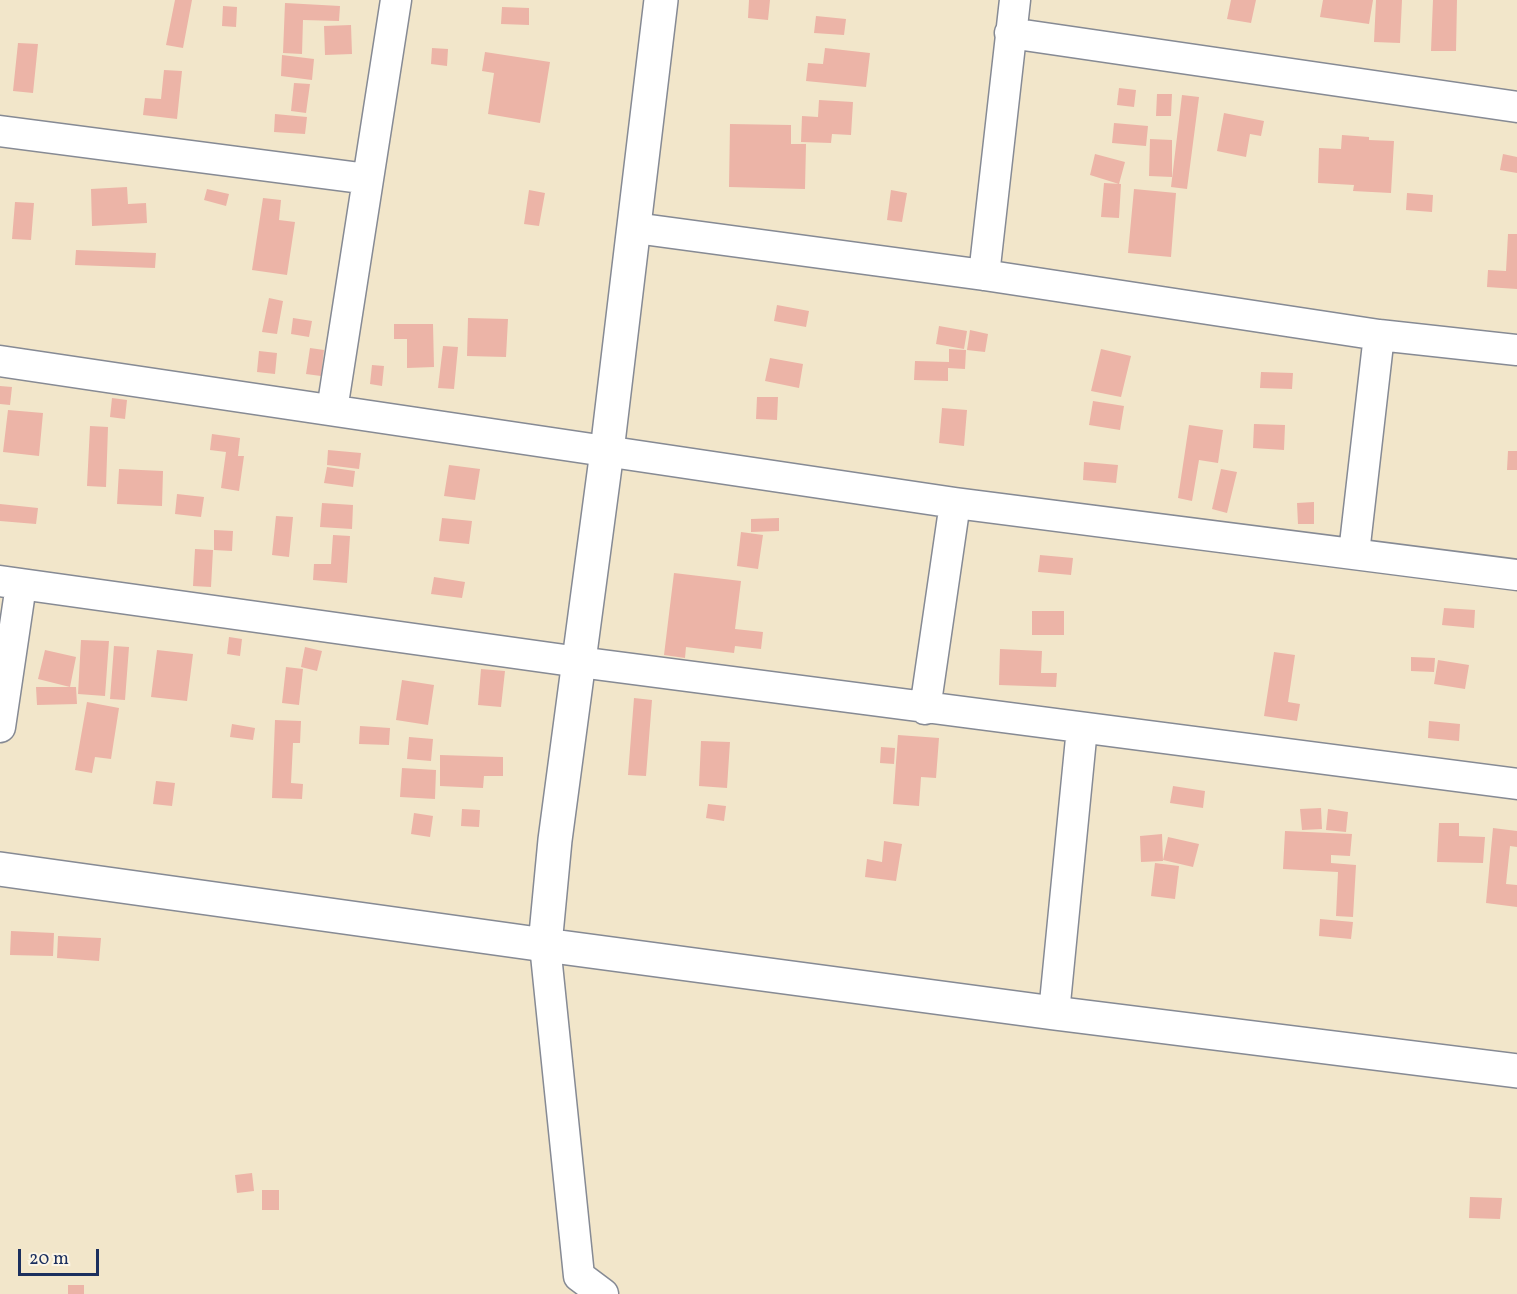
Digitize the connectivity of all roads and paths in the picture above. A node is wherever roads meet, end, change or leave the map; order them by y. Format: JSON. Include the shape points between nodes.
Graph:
{"nodes":[{"id":1,"x":396,"y":0,"type":"edge"},
{"id":2,"x":661,"y":0,"type":"edge"},
{"id":3,"x":1015,"y":0,"type":"edge"},
{"id":4,"x":1010,"y":33,"type":"junction"},
{"id":5,"x":1517,"y":107,"type":"edge"},
{"id":6,"x":0,"y":131,"type":"edge"},
{"id":7,"x":368,"y":179,"type":"junction"},
{"id":8,"x":635,"y":228,"type":"junction"},
{"id":9,"x":984,"y":275,"type":"junction"},
{"id":10,"x":1379,"y":335,"type":"junction"},
{"id":11,"x":1517,"y":350,"type":"edge"},
{"id":12,"x":0,"y":360,"type":"edge"},
{"id":13,"x":332,"y":410,"type":"junction"},
{"id":14,"x":608,"y":452,"type":"junction"},
{"id":15,"x":955,"y":503,"type":"junction"},
{"id":16,"x":1354,"y":553,"type":"junction"},
{"id":17,"x":1517,"y":575,"type":"edge"},
{"id":18,"x":10,"y":583,"type":"edge"},
{"id":19,"x":579,"y":662,"type":"junction"},
{"id":20,"x":926,"y":709,"type":"junction"},
{"id":21,"x":0,"y":727,"type":"edge"},
{"id":22,"x":1082,"y":728,"type":"junction"},
{"id":23,"x":1517,"y":784,"type":"edge"},
{"id":24,"x":0,"y":869,"type":"edge"},
{"id":25,"x":545,"y":945,"type":"junction"},
{"id":26,"x":1054,"y":1013,"type":"junction"},
{"id":27,"x":1517,"y":1071,"type":"edge"},
{"id":28,"x":579,"y":1285,"type":"edge"},
{"id":29,"x":603,"y":1294,"type":"edge"}],
"edges":[{"from":1,"to":7,"type":"street"},
{"from":2,"to":8,"type":"street"},
{"from":3,"to":4,"type":"street"},
{"from":4,"to":5,"type":"street"},
{"from":4,"to":9,"type":"street"},
{"from":6,"to":7,"type":"street"},
{"from":7,"to":13,"type":"street"},
{"from":8,"to":9,"type":"street"},
{"from":8,"to":14,"type":"street"},
{"from":9,"to":10,"type":"street"},
{"from":10,"to":11,"type":"street"},
{"from":10,"to":16,"type":"street"},
{"from":12,"to":13,"type":"street"},
{"from":13,"to":14,"type":"street"},
{"from":14,"to":15,"type":"street"},
{"from":14,"to":19,"type":"street"},
{"from":15,"to":16,"type":"street"},
{"from":15,"to":20,"type":"street"},
{"from":16,"to":17,"type":"street"},
{"from":18,"to":19,"type":"street"},
{"from":18,"to":21,"type":"street"},
{"from":19,"to":20,"type":"street"},
{"from":19,"to":25,"type":"street"},
{"from":20,"to":22,"type":"street"},
{"from":22,"to":23,"type":"street"},
{"from":22,"to":26,"type":"street"},
{"from":24,"to":25,"type":"street"},
{"from":25,"to":26,"type":"street"},
{"from":25,"to":28,"type":"street"},
{"from":26,"to":27,"type":"street"},
{"from":28,"to":29,"type":"street"}]}
